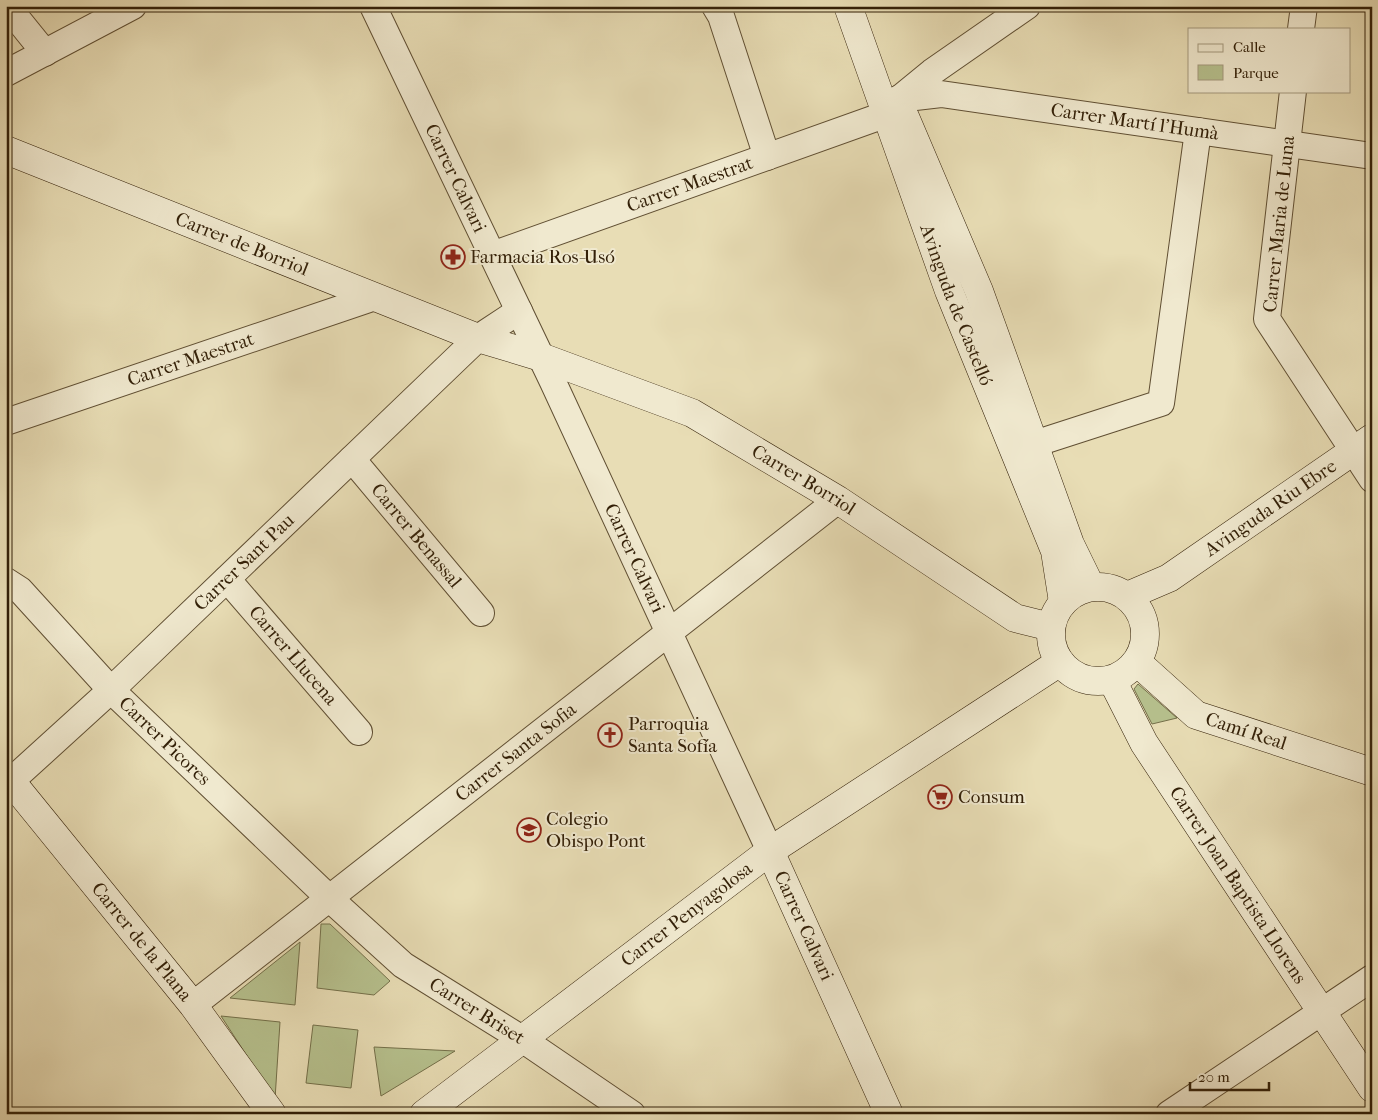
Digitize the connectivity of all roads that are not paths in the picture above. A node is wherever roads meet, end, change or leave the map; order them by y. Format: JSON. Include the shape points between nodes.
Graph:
{"nodes":[{"id":1,"x":7,"y":6,"type":"edge"},
{"id":2,"x":133,"y":6,"type":"edge"},
{"id":3,"x":373,"y":6,"type":"edge"},
{"id":4,"x":715,"y":6,"type":"edge"},
{"id":5,"x":848,"y":6,"type":"edge"},
{"id":6,"x":865,"y":6,"type":"edge"},
{"id":7,"x":1027,"y":6,"type":"edge"},
{"id":8,"x":1304,"y":6,"type":"edge"},
{"id":9,"x":1301,"y":28,"type":"edge"},
{"id":10,"x":45,"y":53,"type":"junction"},
{"id":11,"x":6,"y":73,"type":"edge"},
{"id":12,"x":1294,"y":92,"type":"edge"},
{"id":13,"x":892,"y":107,"type":"junction"},
{"id":14,"x":1198,"y":131,"type":"junction"},
{"id":15,"x":1287,"y":144,"type":"junction"},
{"id":16,"x":6,"y":150,"type":"edge"},
{"id":17,"x":1372,"y":156,"type":"edge"},
{"id":18,"x":767,"y":157,"type":"junction"},
{"id":19,"x":492,"y":255,"type":"junction"},
{"id":20,"x":375,"y":297,"type":"junction"},
{"id":21,"x":519,"y":310,"type":"junction"},
{"id":22,"x":478,"y":338,"type":"junction"},
{"id":23,"x":541,"y":357,"type":"junction"},
{"id":24,"x":6,"y":422,"type":"edge"},
{"id":25,"x":1034,"y":444,"type":"junction"},
{"id":26,"x":1362,"y":445,"type":"edge"},
{"id":27,"x":352,"y":459,"type":"junction"},
{"id":28,"x":1372,"y":479,"type":"edge"},
{"id":29,"x":838,"y":500,"type":"junction"},
{"id":30,"x":1169,"y":578,"type":"junction"},
{"id":31,"x":226,"y":579,"type":"junction"},
{"id":32,"x":6,"y":582,"type":"edge"},
{"id":33,"x":1091,"y":587,"type":"junction"},
{"id":34,"x":1127,"y":596,"type":"junction"},
{"id":35,"x":1063,"y":602,"type":"junction"},
{"id":36,"x":481,"y":613,"type":"dead end"},
{"id":37,"x":1144,"y":619,"type":"junction"},
{"id":38,"x":1051,"y":627,"type":"junction"},
{"id":39,"x":668,"y":631,"type":"junction"},
{"id":40,"x":1060,"y":662,"type":"junction"},
{"id":41,"x":1137,"y":662,"type":"junction"},
{"id":42,"x":1112,"y":680,"type":"junction"},
{"id":43,"x":111,"y":690,"type":"junction"},
{"id":44,"x":359,"y":732,"type":"dead end"},
{"id":45,"x":1372,"y":772,"type":"edge"},
{"id":46,"x":8,"y":780,"type":"edge"},
{"id":47,"x":770,"y":851,"type":"junction"},
{"id":48,"x":328,"y":898,"type":"junction"},
{"id":49,"x":1372,"y":978,"type":"edge"},
{"id":50,"x":193,"y":1005,"type":"junction"},
{"id":51,"x":1321,"y":1012,"type":"junction"},
{"id":52,"x":522,"y":1039,"type":"junction"},
{"id":53,"x":1372,"y":1088,"type":"edge"},
{"id":54,"x":272,"y":1114,"type":"edge"},
{"id":55,"x":424,"y":1114,"type":"edge"},
{"id":56,"x":632,"y":1114,"type":"edge"},
{"id":57,"x":889,"y":1114,"type":"edge"},
{"id":58,"x":1168,"y":1114,"type":"edge"}],
"edges":[{"from":1,"to":10,"type":"street"},
{"from":2,"to":10,"type":"street"},
{"from":3,"to":19,"type":"street","name":"Carrer Calvari"},
{"from":4,"to":18,"type":"street"},
{"from":5,"to":13,"type":"street","name":"Avinguda de Castelló"},
{"from":6,"to":13,"type":"street","name":"Avinguda de Castelló"},
{"from":7,"to":13,"type":"street","via":[[932,72]]},
{"from":8,"to":9,"type":"street"},
{"from":10,"to":11,"type":"street"},
{"from":12,"to":15,"type":"street","name":"Carrer Maria de Luna"},
{"from":13,"to":14,"type":"street","name":"Carrer Martí l'Humà","via":[[941,94]]},
{"from":13,"to":18,"type":"street","name":"Carrer Maestrat"},
{"from":13,"to":25,"type":"street","name":"Avinguda de Castelló","via":[[979,291]]},
{"from":13,"to":35,"type":"street","name":"Avinguda de Castelló","via":[[949,291],[1055,551]]},
{"from":14,"to":15,"type":"street","name":"Carrer Martí l'Humà"},
{"from":14,"to":25,"type":"street","via":[[1161,403]]},
{"from":15,"to":17,"type":"street","name":"Carrer Martí l'Humà"},
{"from":15,"to":26,"type":"street","name":"Carrer Maria de Luna","via":[[1266,318]]},
{"from":16,"to":20,"type":"street","name":"Carrer de Borriol"},
{"from":18,"to":19,"type":"street","name":"Carrer Maestrat"},
{"from":19,"to":21,"type":"street","name":"Carrer Calvari"},
{"from":20,"to":22,"type":"street","name":"Carrer de Borriol"},
{"from":20,"to":24,"type":"street","name":"Carrer Maestrat"},
{"from":21,"to":22,"type":"street"},
{"from":21,"to":23,"type":"street","name":"Carrer Calvari"},
{"from":22,"to":23,"type":"street","name":"Carrer de Borriol"},
{"from":22,"to":27,"type":"street","name":"Carrer Sant Pau"},
{"from":23,"to":29,"type":"street","name":"Carrer Borriol","via":[[692,413]]},
{"from":23,"to":39,"type":"street","name":"Carrer Calvari"},
{"from":25,"to":33,"type":"street","name":"Avinguda de Castelló","via":[[1070,544]]},
{"from":26,"to":28,"type":"street","name":"Carrer Maria de Luna"},
{"from":26,"to":30,"type":"street","name":"Avinguda Riu Ebre"},
{"from":27,"to":31,"type":"street","name":"Carrer Sant Pau"},
{"from":27,"to":36,"type":"street","name":"Carrer Benassal"},
{"from":29,"to":38,"type":"street","name":"Carrer Borriol","via":[[1015,618]]},
{"from":29,"to":39,"type":"street","name":"Carrer Santa Sofia"},
{"from":30,"to":34,"type":"street","name":"Avinguda Riu Ebre"},
{"from":30,"to":37,"type":"street","name":"Avinguda Riu Ebre"},
{"from":31,"to":43,"type":"street","name":"Carrer Sant Pau"},
{"from":31,"to":44,"type":"street","name":"Carrer Llucena"},
{"from":32,"to":43,"type":"street","name":"Carrer Picores","via":[[20,590]]},
{"from":33,"to":34,"type":"street","via":[[1116,590]]},
{"from":33,"to":35,"type":"street","via":[[1076,592]]},
{"from":34,"to":37,"type":"street"},
{"from":35,"to":38,"type":"street"},
{"from":37,"to":41,"type":"street","via":[[1144,649]]},
{"from":38,"to":40,"type":"street","via":[[1053,645]]},
{"from":39,"to":47,"type":"street","name":"Carrer Calvari"},
{"from":39,"to":48,"type":"street","name":"Carrer Santa Sofia"},
{"from":40,"to":42,"type":"street","via":[[1083,679],[1097,682]]},
{"from":40,"to":47,"type":"street","name":"Carrer Penyagolosa"},
{"from":41,"to":42,"type":"street"},
{"from":41,"to":45,"type":"street","name":"Camí Real","via":[[1196,715]]},
{"from":42,"to":51,"type":"street","name":"Carrer Joan Baptista Llorens","via":[[1144,743]]},
{"from":43,"to":46,"type":"street","name":"Carrer Sant Pau"},
{"from":43,"to":48,"type":"street","name":"Carrer Picores"},
{"from":46,"to":50,"type":"street","name":"Carrer de la Plana"},
{"from":47,"to":52,"type":"street","name":"Carrer Penyagolosa"},
{"from":47,"to":57,"type":"street","name":"Carrer Calvari"},
{"from":48,"to":50,"type":"street","name":"Carrer Santa Sofia"},
{"from":48,"to":52,"type":"street","name":"Carrer Briset","via":[[403,965]]},
{"from":49,"to":51,"type":"street"},
{"from":50,"to":54,"type":"street","name":"Carrer de la Plana"},
{"from":51,"to":53,"type":"street","name":"Carrer Joan Baptista Llorens"},
{"from":51,"to":58,"type":"street"},
{"from":52,"to":55,"type":"street","name":"Carrer Penyagolosa"},
{"from":52,"to":56,"type":"street","name":"Carrer Briset"}]}
